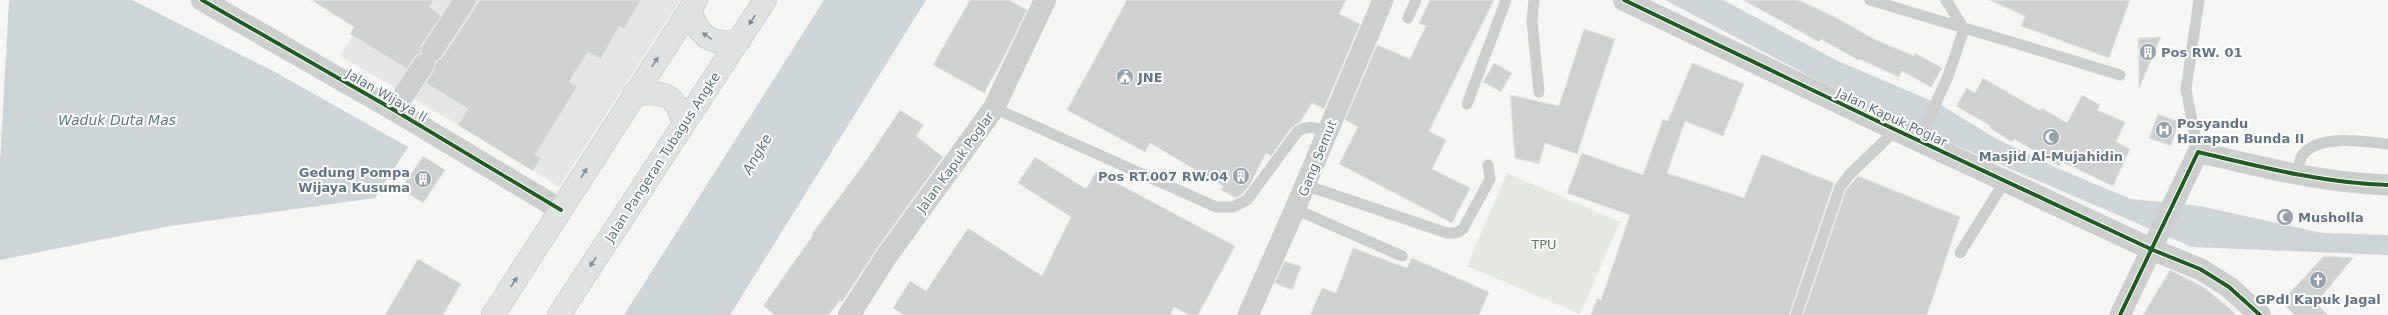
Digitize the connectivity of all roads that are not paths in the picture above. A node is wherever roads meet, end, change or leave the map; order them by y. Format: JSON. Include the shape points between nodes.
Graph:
{"nodes":[{"id":1,"x":202,"y":0,"type":"edge"},
{"id":2,"x":465,"y":0,"type":"edge"},
{"id":3,"x":765,"y":0,"type":"edge"},
{"id":4,"x":1045,"y":0,"type":"edge"},
{"id":5,"x":1383,"y":0,"type":"edge"},
{"id":6,"x":1416,"y":0,"type":"edge"},
{"id":7,"x":1506,"y":0,"type":"edge"},
{"id":8,"x":1534,"y":0,"type":"edge"},
{"id":9,"x":1624,"y":0,"type":"edge"},
{"id":10,"x":1870,"y":0,"type":"edge"},
{"id":11,"x":1946,"y":0,"type":"edge"},
{"id":12,"x":2199,"y":0,"type":"edge"},
{"id":13,"x":693,"y":4,"type":"edge"},
{"id":14,"x":1408,"y":18,"type":"dead end"},
{"id":15,"x":1964,"y":29,"type":"junction"},
{"id":16,"x":738,"y":41,"type":"junction"},
{"id":17,"x":2120,"y":75,"type":"dead end"},
{"id":18,"x":1539,"y":92,"type":"dead end"},
{"id":19,"x":634,"y":94,"type":"junction"},
{"id":20,"x":1467,"y":104,"type":"dead end"},
{"id":21,"x":994,"y":108,"type":"junction"},
{"id":22,"x":394,"y":110,"type":"junction"},
{"id":23,"x":684,"y":124,"type":"junction"},
{"id":24,"x":1896,"y":130,"type":"junction"},
{"id":25,"x":1328,"y":131,"type":"junction"},
{"id":26,"x":1921,"y":136,"type":"junction"},
{"id":27,"x":2388,"y":144,"type":"edge"},
{"id":28,"x":2198,"y":152,"type":"junction"},
{"id":29,"x":1488,"y":165,"type":"dead end"},
{"id":30,"x":2298,"y":175,"type":"junction"},
{"id":31,"x":2005,"y":181,"type":"junction"},
{"id":32,"x":1305,"y":185,"type":"junction"},
{"id":33,"x":2388,"y":185,"type":"edge"},
{"id":34,"x":1295,"y":209,"type":"junction"},
{"id":35,"x":561,"y":210,"type":"junction"},
{"id":36,"x":2157,"y":241,"type":"junction"},
{"id":37,"x":1960,"y":253,"type":"dead end"},
{"id":38,"x":1402,"y":256,"type":"dead end"},
{"id":39,"x":493,"y":315,"type":"edge"},
{"id":40,"x":559,"y":315,"type":"edge"},
{"id":41,"x":849,"y":315,"type":"edge"},
{"id":42,"x":1248,"y":315,"type":"edge"},
{"id":43,"x":1796,"y":315,"type":"edge"},
{"id":44,"x":2120,"y":315,"type":"edge"},
{"id":45,"x":2260,"y":315,"type":"edge"}],
"edges":[{"from":1,"to":22,"type":"street","name":"Jalan Wijaya II"},
{"from":2,"to":22,"type":"street"},
{"from":3,"to":16,"type":"main road","name":"Jalan Pangeran Tubagus Angke","one_way":true},
{"from":4,"to":21,"type":"street","name":"Jalan Kapuk Poglar"},
{"from":5,"to":25,"type":"street","name":"Gang Semut"},
{"from":6,"to":14,"type":"lane"},
{"from":7,"to":20,"type":"lane"},
{"from":8,"to":18,"type":"lane","via":[[1532,21]]},
{"from":9,"to":24,"type":"street","name":"Jalan Kapuk Poglar"},
{"from":10,"to":15,"type":"lane"},
{"from":11,"to":15,"type":"lane"},
{"from":12,"to":28,"type":"lane","via":[[2186,88]]},
{"from":16,"to":13,"type":"main road","one_way":true,"via":[[725,43],[705,36],[698,29]]},
{"from":19,"to":13,"type":"main road","one_way":true},
{"from":15,"to":17,"type":"lane","via":[[2009,40]]},
{"from":15,"to":26,"type":"lane","via":[[1937,104]]},
{"from":16,"to":23,"type":"main road","name":"Jalan Pangeran Tubagus Angke"},
{"from":19,"to":23,"type":"main road","via":[[659,93],[669,96],[680,111]]},
{"from":35,"to":19,"type":"main road","one_way":true},
{"from":21,"to":25,"type":"lane","via":[[1216,208],[1233,207],[1247,200],[1298,131],[1304,127]]},
{"from":21,"to":41,"type":"street","name":"Jalan Kapuk Poglar","via":[[886,257]]},
{"from":22,"to":35,"type":"street","name":"Jalan Wijaya II"},
{"from":23,"to":40,"type":"main road","name":"Jalan Pangeran Tubagus Angke","one_way":true},
{"from":24,"to":26,"type":"street","name":"Jalan Kapuk Poglar"},
{"from":24,"to":43,"type":"lane","via":[[1840,187]]},
{"from":25,"to":32,"type":"street","name":"Gang Semut"},
{"from":26,"to":31,"type":"street","name":"Jalan Kapuk Poglar"},
{"from":27,"to":30,"type":"lane","via":[[2340,140],[2325,142],[2306,151],[2301,159]]},
{"from":28,"to":30,"type":"street"},
{"from":28,"to":36,"type":"street"},
{"from":29,"to":32,"type":"lane","via":[[1490,180],[1485,193],[1463,229],[1456,233],[1447,233]]},
{"from":30,"to":33,"type":"street"},
{"from":31,"to":36,"type":"street","name":"Jalan Kapuk Poglar"},
{"from":31,"to":37,"type":"lane"},
{"from":32,"to":34,"type":"street","name":"Gang Semut"},
{"from":34,"to":38,"type":"lane"},
{"from":34,"to":42,"type":"street","name":"Gang Semut"},
{"from":39,"to":35,"type":"main road","one_way":true},
{"from":36,"to":44,"type":"street"},
{"from":36,"to":45,"type":"street","name":"Jalan Kapuk Poglar","via":[[2215,276]]}]}
